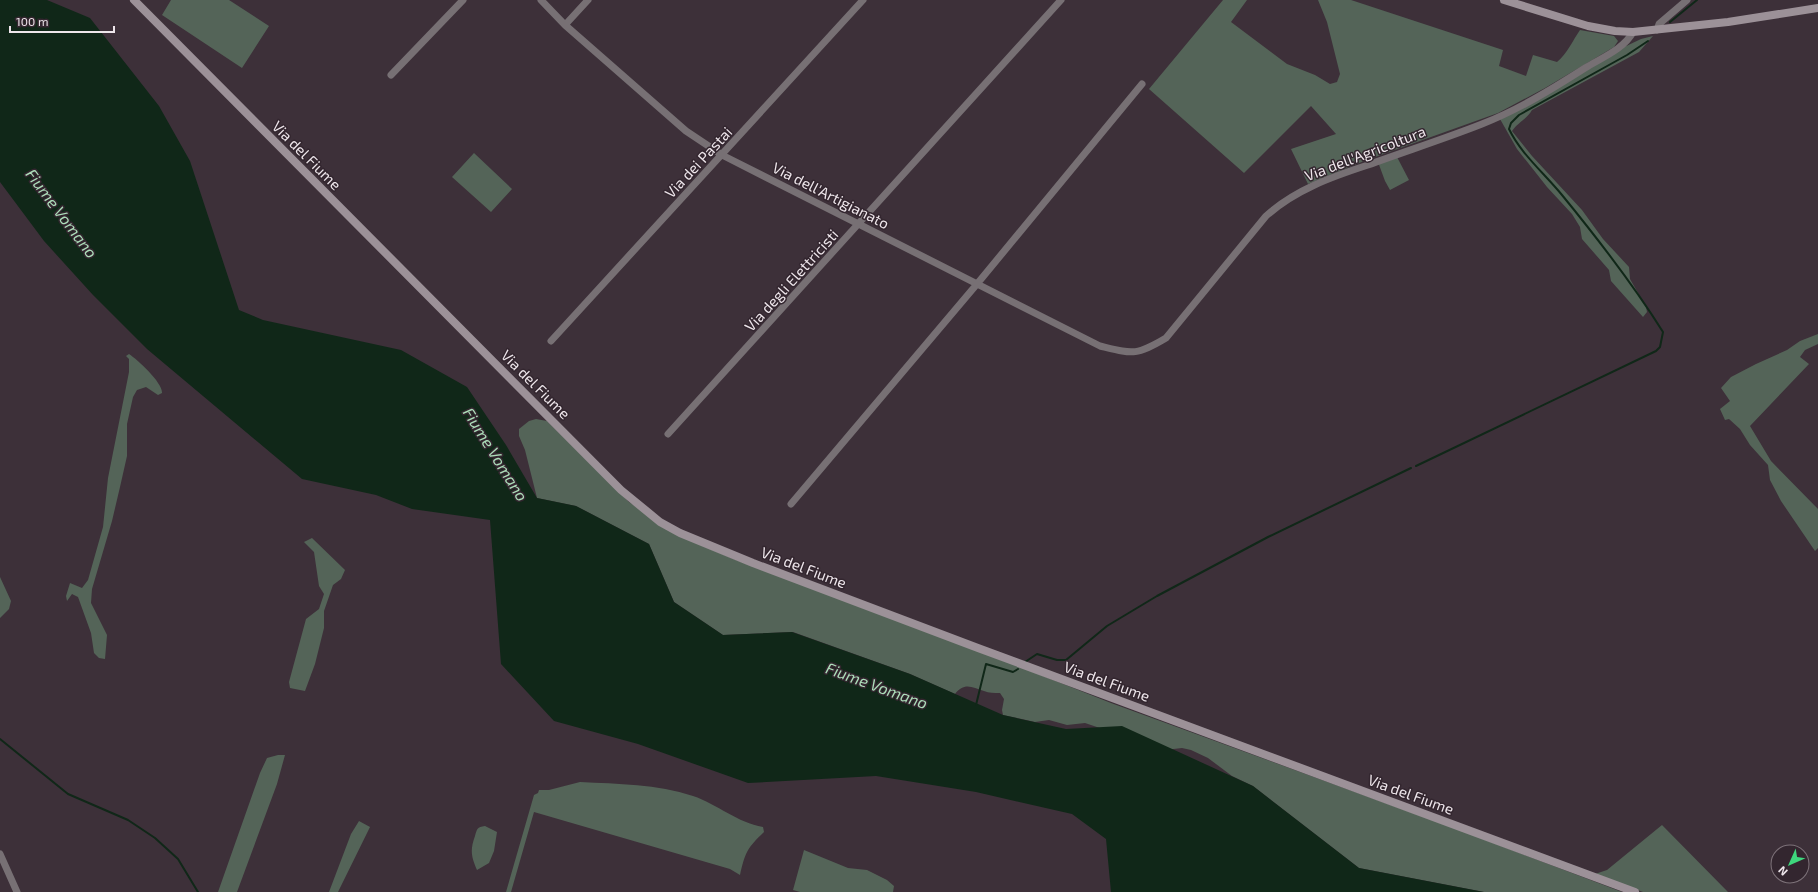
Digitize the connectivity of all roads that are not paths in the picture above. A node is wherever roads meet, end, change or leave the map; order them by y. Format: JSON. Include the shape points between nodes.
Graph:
{"nodes":[{"id":1,"x":134,"y":0,"type":"edge"},
{"id":2,"x":463,"y":0,"type":"edge"},
{"id":3,"x":541,"y":0,"type":"edge"},
{"id":4,"x":588,"y":0,"type":"edge"},
{"id":5,"x":863,"y":0,"type":"edge"},
{"id":6,"x":1061,"y":0,"type":"edge"},
{"id":7,"x":1504,"y":0,"type":"edge"},
{"id":8,"x":1687,"y":0,"type":"edge"},
{"id":9,"x":1818,"y":8,"type":"edge"},
{"id":10,"x":565,"y":25,"type":"junction"},
{"id":11,"x":1657,"y":30,"type":"junction"},
{"id":12,"x":1633,"y":32,"type":"junction"},
{"id":13,"x":391,"y":76,"type":"dead end"},
{"id":14,"x":1142,"y":84,"type":"dead end"},
{"id":15,"x":722,"y":155,"type":"junction"},
{"id":16,"x":859,"y":224,"type":"junction"},
{"id":17,"x":977,"y":284,"type":"junction"},
{"id":18,"x":551,"y":341,"type":"dead end"},
{"id":19,"x":1145,"y":350,"type":"joint"},
{"id":20,"x":668,"y":434,"type":"dead end"},
{"id":21,"x":791,"y":504,"type":"dead end"},
{"id":22,"x":0,"y":854,"type":"edge"},
{"id":23,"x":17,"y":892,"type":"edge"},
{"id":24,"x":1635,"y":892,"type":"edge"}],
"edges":[{"from":1,"to":24,"type":"street","name":"Via del Fiume","via":[[621,490],[660,522],[753,563]]},
{"from":2,"to":13,"type":"street"},
{"from":3,"to":10,"type":"street","name":"Via dell'Artigianato"},
{"from":4,"to":10,"type":"street"},
{"from":5,"to":15,"type":"street","name":"Via dei Pastai"},
{"from":6,"to":16,"type":"street","name":"Via degli Elettricisti"},
{"from":7,"to":12,"type":"street","via":[[1588,26]]},
{"from":8,"to":11,"type":"street","via":[[1659,24]]},
{"from":9,"to":11,"type":"street"},
{"from":10,"to":15,"type":"street","name":"Via dell'Artigianato","via":[[686,131]]},
{"from":11,"to":12,"type":"street"},
{"from":12,"to":19,"type":"street","name":"Via dell'Agricoltura","via":[[1621,46],[1519,107],[1482,124],[1338,175],[1304,189],[1280,203],[1266,216],[1166,338]]},
{"from":14,"to":17,"type":"street"},
{"from":15,"to":16,"type":"street","name":"Via dell'Artigianato"},
{"from":15,"to":18,"type":"street","name":"Via dei Pastai"},
{"from":16,"to":17,"type":"street","name":"Via dell'Artigianato"},
{"from":16,"to":20,"type":"street","name":"Via degli Elettricisti"},
{"from":17,"to":19,"type":"street","name":"Via dell'Artigianato","via":[[1100,346],[1127,353]]},
{"from":17,"to":21,"type":"street"},
{"from":22,"to":23,"type":"street"}]}
